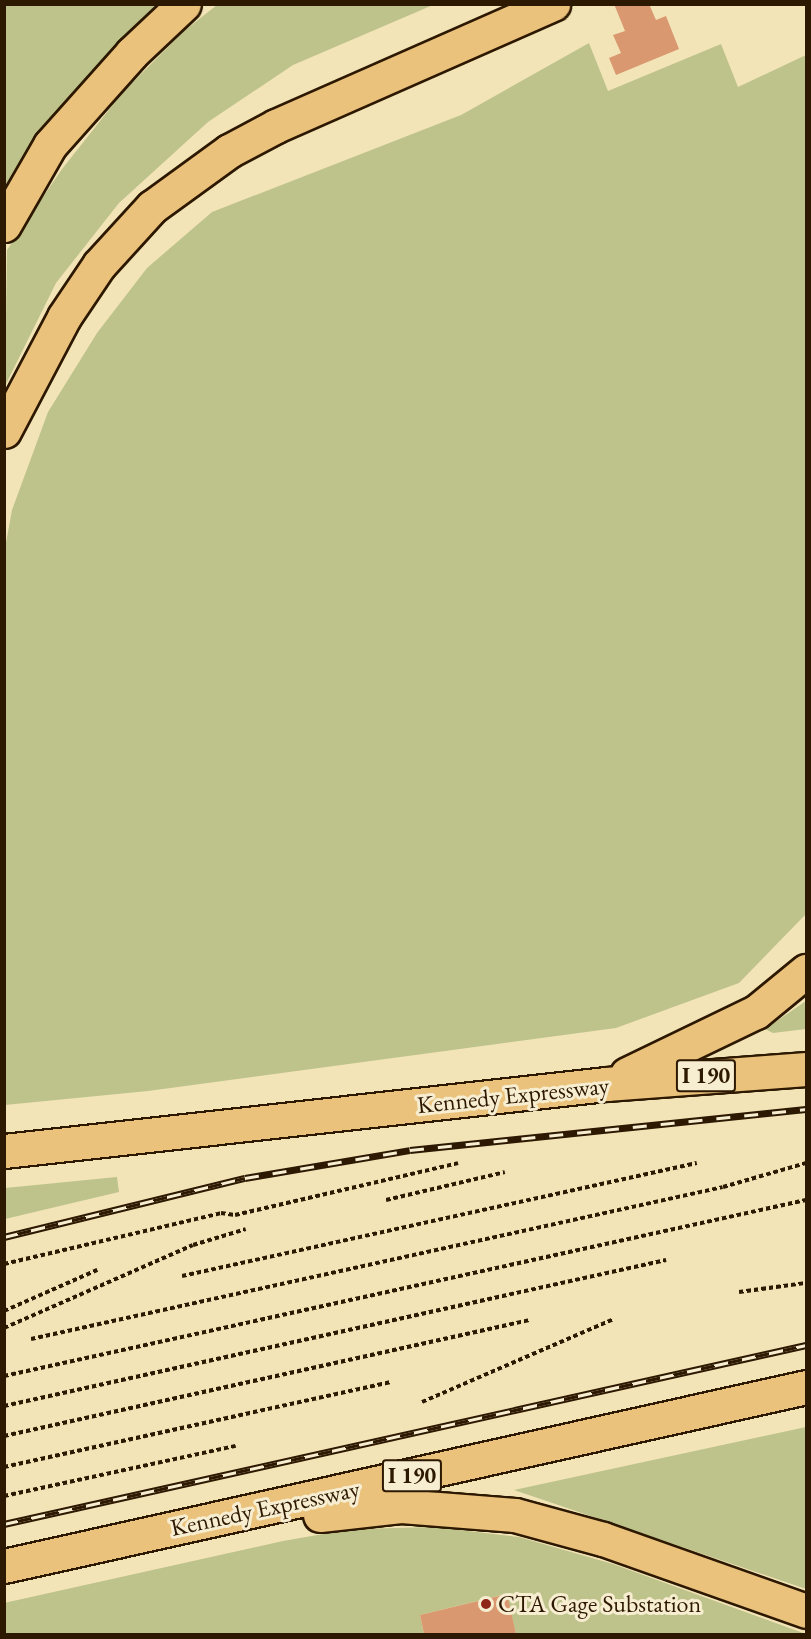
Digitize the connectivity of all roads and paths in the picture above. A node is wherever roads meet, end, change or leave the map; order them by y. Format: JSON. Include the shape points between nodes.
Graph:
{"nodes":[{"id":1,"x":183,"y":4,"type":"edge"},
{"id":2,"x":553,"y":4,"type":"edge"},
{"id":3,"x":4,"y":225,"type":"edge"},
{"id":4,"x":4,"y":431,"type":"edge"},
{"id":5,"x":807,"y":971,"type":"edge"},
{"id":6,"x":807,"y":1069,"type":"edge"},
{"id":7,"x":606,"y":1084,"type":"junction"},
{"id":8,"x":4,"y":1151,"type":"edge"},
{"id":9,"x":697,"y":1162,"type":"dead end"},
{"id":10,"x":458,"y":1163,"type":"dead end"},
{"id":11,"x":807,"y":1163,"type":"edge"},
{"id":12,"x":505,"y":1172,"type":"dead end"},
{"id":13,"x":386,"y":1200,"type":"dead end"},
{"id":14,"x":807,"y":1200,"type":"edge"},
{"id":15,"x":246,"y":1229,"type":"dead end"},
{"id":16,"x":666,"y":1260,"type":"dead end"},
{"id":17,"x":4,"y":1264,"type":"edge"},
{"id":18,"x":97,"y":1270,"type":"dead end"},
{"id":19,"x":182,"y":1276,"type":"dead end"},
{"id":20,"x":807,"y":1282,"type":"edge"},
{"id":21,"x":739,"y":1292,"type":"dead end"},
{"id":22,"x":4,"y":1311,"type":"edge"},
{"id":23,"x":614,"y":1319,"type":"dead end"},
{"id":24,"x":530,"y":1320,"type":"dead end"},
{"id":25,"x":4,"y":1328,"type":"edge"},
{"id":26,"x":31,"y":1339,"type":"dead end"},
{"id":27,"x":4,"y":1376,"type":"edge"},
{"id":28,"x":390,"y":1382,"type":"dead end"},
{"id":29,"x":807,"y":1387,"type":"edge"},
{"id":30,"x":422,"y":1402,"type":"dead end"},
{"id":31,"x":4,"y":1406,"type":"edge"},
{"id":32,"x":4,"y":1436,"type":"edge"},
{"id":33,"x":236,"y":1446,"type":"dead end"},
{"id":34,"x":4,"y":1467,"type":"edge"},
{"id":35,"x":4,"y":1496,"type":"edge"},
{"id":36,"x":11,"y":1565,"type":"edge"},
{"id":37,"x":807,"y":1611,"type":"edge"}],
"edges":[{"from":1,"to":3,"type":"highway","via":[[132,53],[50,145]]},
{"from":2,"to":4,"type":"highway","via":[[276,126],[229,152],[152,207],[99,265],[63,317]]},
{"from":5,"to":7,"type":"highway","via":[[756,1012]]},
{"from":6,"to":7,"type":"highway","name":"Kennedy Expressway","number":"I 190"},
{"from":7,"to":8,"type":"highway","name":"Kennedy Expressway","number":"I 190"},
{"from":9,"to":19,"type":"path"},
{"from":10,"to":17,"type":"path","via":[[236,1215],[220,1212]]},
{"from":11,"to":26,"type":"path","via":[[723,1187]]},
{"from":12,"to":13,"type":"path"},
{"from":14,"to":27,"type":"path"},
{"from":15,"to":25,"type":"path","via":[[193,1245]]},
{"from":16,"to":31,"type":"path"},
{"from":18,"to":22,"type":"path"},
{"from":20,"to":21,"type":"path"},
{"from":23,"to":30,"type":"path"},
{"from":24,"to":32,"type":"path"},
{"from":28,"to":34,"type":"path"},
{"from":29,"to":36,"type":"highway","name":"Kennedy Expressway","number":"I 190"},
{"from":33,"to":35,"type":"path"},
{"from":36,"to":37,"type":"highway","via":[[112,1561],[325,1514],[402,1506],[515,1515],[603,1539]]}]}
